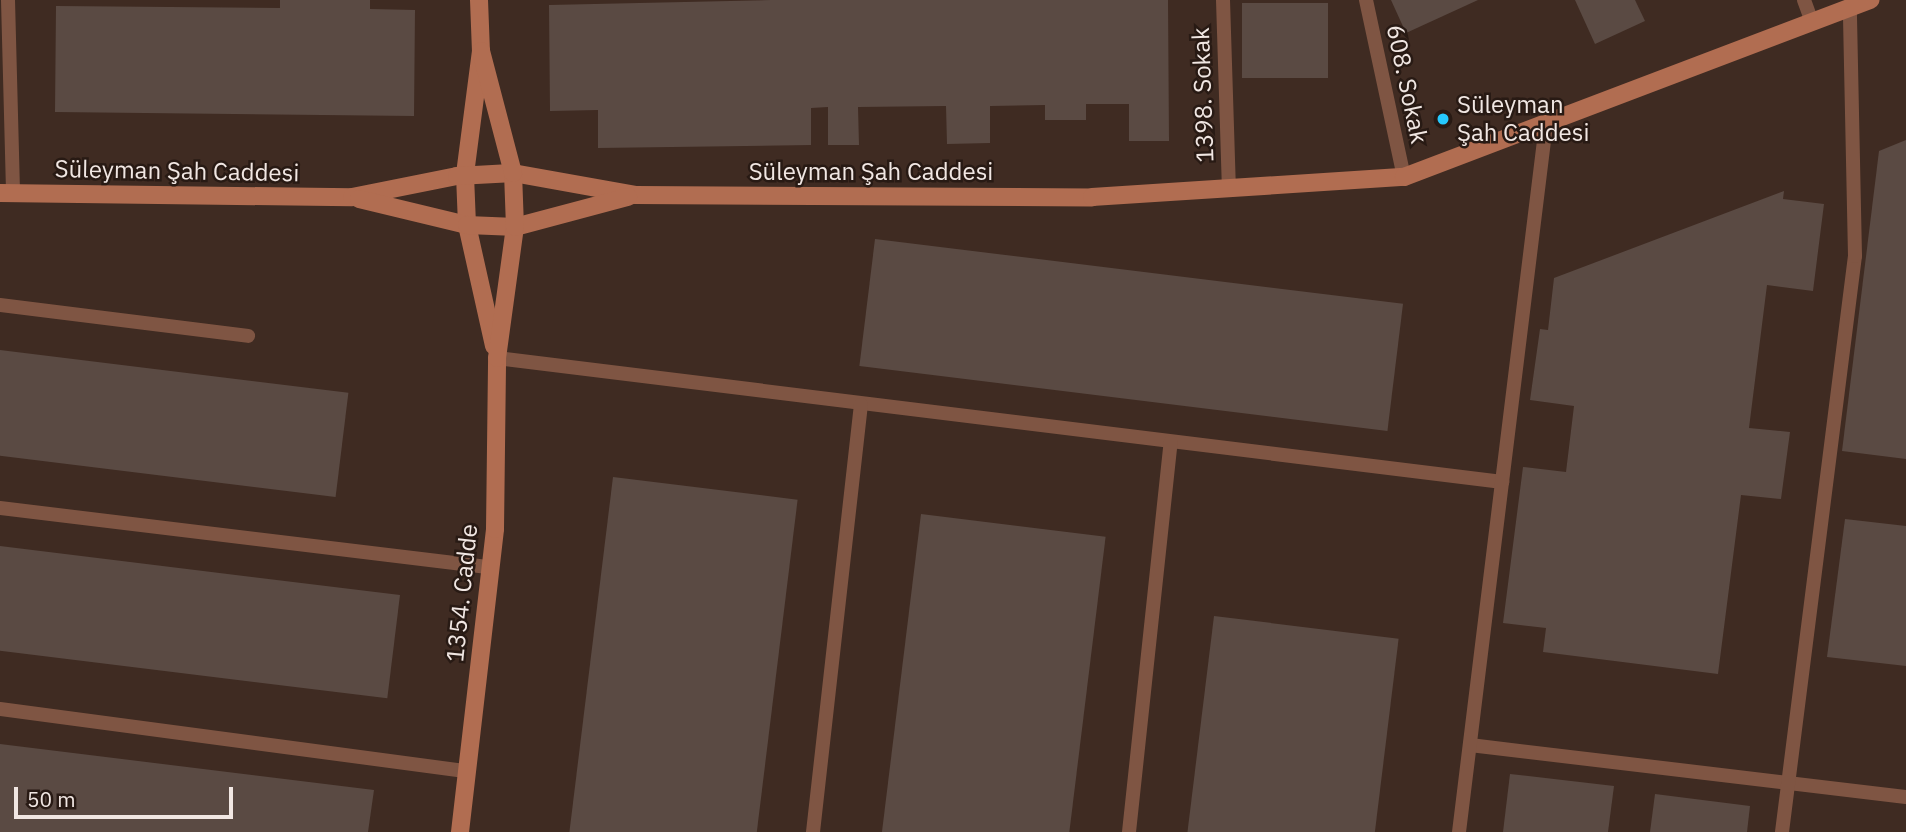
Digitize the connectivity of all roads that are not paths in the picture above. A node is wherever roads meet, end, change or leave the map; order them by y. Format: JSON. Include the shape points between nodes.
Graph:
{"nodes":[{"id":1,"x":8,"y":0,"type":"edge"},
{"id":2,"x":479,"y":0,"type":"edge"},
{"id":3,"x":1223,"y":0,"type":"edge"},
{"id":4,"x":1366,"y":0,"type":"edge"},
{"id":5,"x":1804,"y":0,"type":"edge"},
{"id":6,"x":1871,"y":0,"type":"edge"},
{"id":7,"x":1850,"y":8,"type":"junction"},
{"id":8,"x":1812,"y":22,"type":"junction"},
{"id":9,"x":481,"y":51,"type":"junction"},
{"id":10,"x":1546,"y":124,"type":"junction"},
{"id":11,"x":513,"y":173,"type":"junction"},
{"id":12,"x":465,"y":175,"type":"junction"},
{"id":13,"x":1404,"y":177,"type":"junction"},
{"id":14,"x":1229,"y":189,"type":"junction"},
{"id":15,"x":7,"y":193,"type":"edge"},
{"id":16,"x":635,"y":195,"type":"junction"},
{"id":17,"x":352,"y":197,"type":"junction"},
{"id":18,"x":467,"y":225,"type":"junction"},
{"id":19,"x":515,"y":227,"type":"junction"},
{"id":20,"x":0,"y":305,"type":"edge"},
{"id":21,"x":248,"y":336,"type":"dead end"},
{"id":22,"x":497,"y":358,"type":"junction"},
{"id":23,"x":861,"y":405,"type":"junction"},
{"id":24,"x":1171,"y":442,"type":"junction"},
{"id":25,"x":1502,"y":482,"type":"junction"},
{"id":26,"x":0,"y":508,"type":"edge"},
{"id":27,"x":491,"y":568,"type":"junction"},
{"id":28,"x":0,"y":709,"type":"edge"},
{"id":29,"x":1470,"y":745,"type":"junction"},
{"id":30,"x":467,"y":771,"type":"junction"},
{"id":31,"x":1789,"y":784,"type":"junction"},
{"id":32,"x":1906,"y":797,"type":"edge"},
{"id":33,"x":460,"y":832,"type":"edge"},
{"id":34,"x":813,"y":832,"type":"edge"},
{"id":35,"x":1129,"y":832,"type":"edge"},
{"id":36,"x":1460,"y":832,"type":"edge"},
{"id":37,"x":1782,"y":832,"type":"edge"}],
"edges":[{"from":1,"to":15,"type":"lane"},
{"from":2,"to":9,"type":"main road","name":"1354. Cadde"},
{"from":3,"to":14,"type":"lane","name":"1398. Sokak"},
{"from":4,"to":13,"type":"lane","name":"608. Sokak"},
{"from":5,"to":8,"type":"lane"},
{"from":6,"to":7,"type":"main road","name":"Süleyman Şah Caddesi"},
{"from":7,"to":8,"type":"main road","name":"Süleyman Şah Caddesi"},
{"from":7,"to":31,"type":"lane","via":[[1855,256]]},
{"from":8,"to":10,"type":"main road","name":"Süleyman Şah Caddesi"},
{"from":9,"to":11,"type":"main road","name":"1354. Cadde"},
{"from":9,"to":12,"type":"main road","name":"1354. Cadde"},
{"from":10,"to":13,"type":"main road","name":"Süleyman Şah Caddesi"},
{"from":10,"to":25,"type":"lane"},
{"from":11,"to":12,"type":"main road"},
{"from":11,"to":16,"type":"main road"},
{"from":11,"to":19,"type":"main road","name":"1354. Cadde"},
{"from":12,"to":17,"type":"main road"},
{"from":12,"to":18,"type":"main road","name":"1354. Cadde"},
{"from":13,"to":14,"type":"main road","name":"Süleyman Şah Caddesi"},
{"from":14,"to":16,"type":"main road","name":"Süleyman Şah Caddesi","via":[[1092,197]]},
{"from":15,"to":17,"type":"main road","name":"Süleyman Şah Caddesi"},
{"from":16,"to":19,"type":"main road"},
{"from":17,"to":18,"type":"main road"},
{"from":18,"to":19,"type":"main road"},
{"from":18,"to":22,"type":"main road","name":"1354. Cadde"},
{"from":19,"to":22,"type":"main road","name":"1354. Cadde"},
{"from":20,"to":21,"type":"lane"},
{"from":22,"to":23,"type":"lane"},
{"from":22,"to":27,"type":"main road","name":"1354. Cadde"},
{"from":23,"to":24,"type":"lane"},
{"from":23,"to":34,"type":"lane"},
{"from":24,"to":25,"type":"lane"},
{"from":24,"to":35,"type":"lane"},
{"from":25,"to":29,"type":"lane"},
{"from":26,"to":27,"type":"lane"},
{"from":27,"to":30,"type":"main road","name":"1354. Cadde"},
{"from":28,"to":30,"type":"lane"},
{"from":29,"to":31,"type":"lane"},
{"from":29,"to":36,"type":"lane"},
{"from":30,"to":33,"type":"main road","name":"1354. Cadde"},
{"from":31,"to":32,"type":"lane"},
{"from":31,"to":37,"type":"lane"}]}
